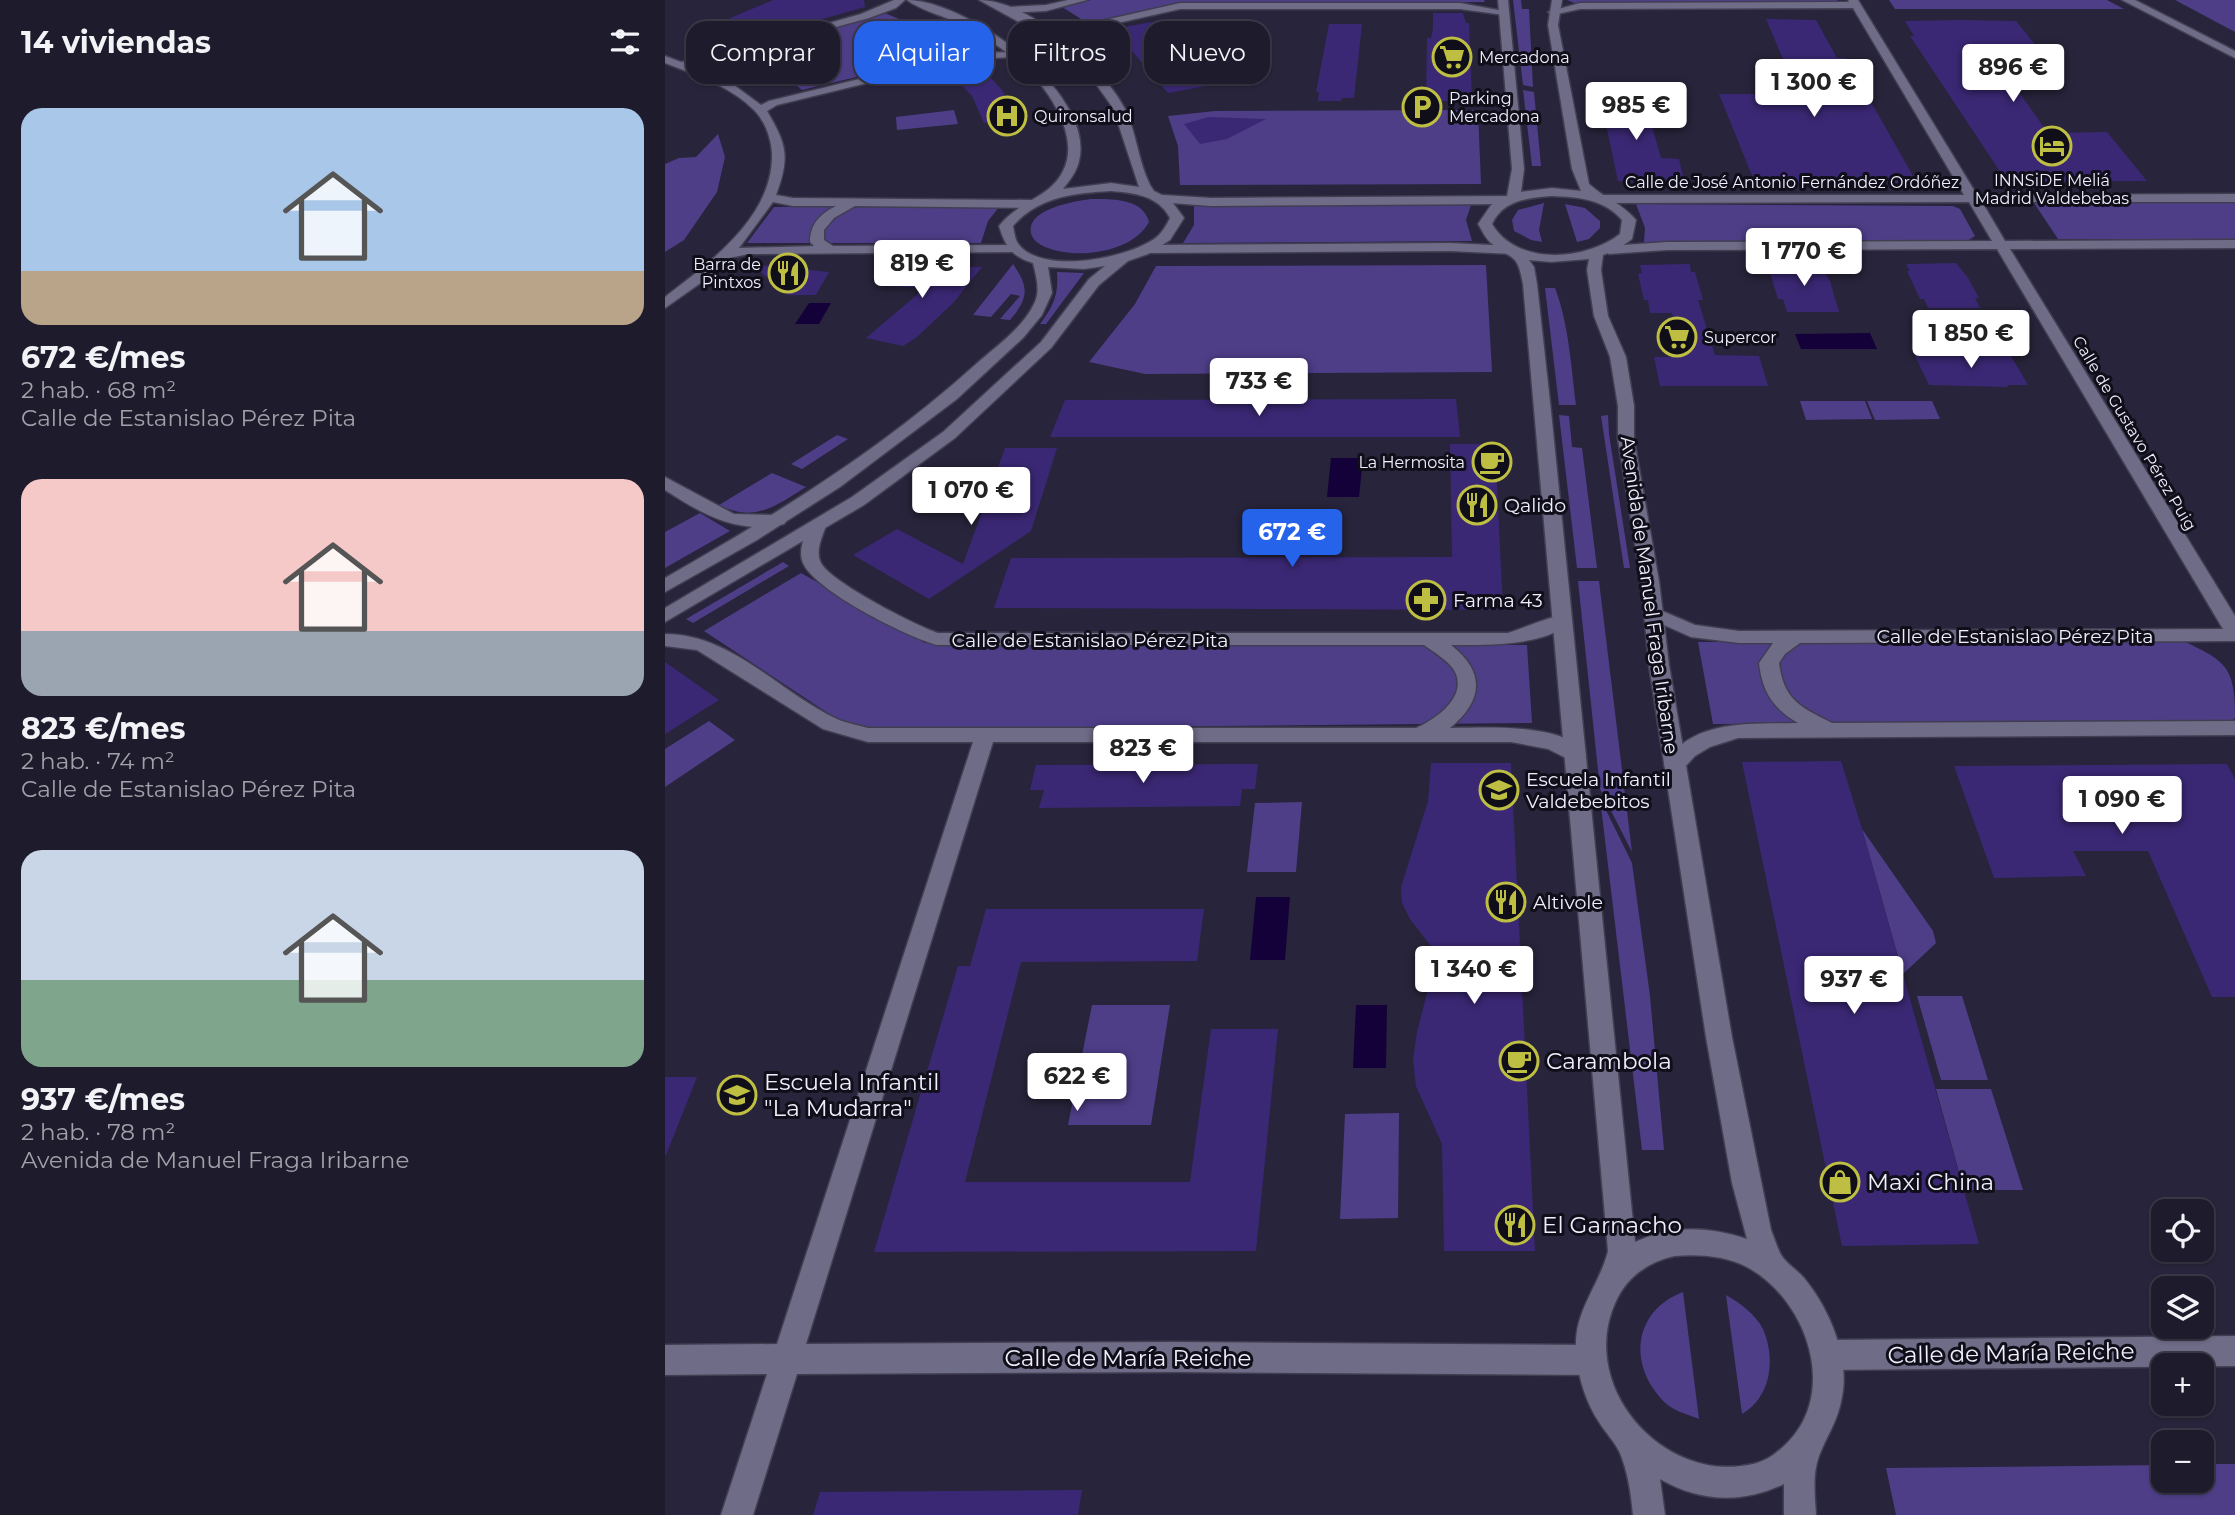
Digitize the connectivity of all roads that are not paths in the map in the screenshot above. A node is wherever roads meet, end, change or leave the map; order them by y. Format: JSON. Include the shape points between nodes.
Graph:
{"nodes":[{"id":1,"x":899,"y":0,"type":"edge"},
{"id":2,"x":912,"y":0,"type":"edge"},
{"id":3,"x":983,"y":0,"type":"edge"},
{"id":4,"x":1082,"y":0,"type":"edge"},
{"id":5,"x":1445,"y":0,"type":"edge"},
{"id":6,"x":1610,"y":0,"type":"edge"},
{"id":7,"x":2127,"y":0,"type":"edge"},
{"id":8,"x":2148,"y":0,"type":"edge"},
{"id":9,"x":1854,"y":2,"type":"edge"},
{"id":10,"x":1632,"y":5,"type":"junction"},
{"id":11,"x":1425,"y":6,"type":"junction"},
{"id":12,"x":1504,"y":6,"type":"edge"},
{"id":13,"x":1555,"y":6,"type":"edge"},
{"id":14,"x":1009,"y":10,"type":"junction"},
{"id":15,"x":1027,"y":21,"type":"edge"},
{"id":16,"x":1111,"y":21,"type":"edge"},
{"id":17,"x":2235,"y":43,"type":"edge"},
{"id":18,"x":1008,"y":48,"type":"edge"},
{"id":19,"x":1008,"y":54,"type":"edge"},
{"id":20,"x":2235,"y":55,"type":"edge"},
{"id":21,"x":665,"y":59,"type":"edge"},
{"id":22,"x":684,"y":64,"type":"junction"},
{"id":23,"x":1048,"y":84,"type":"edge"},
{"id":24,"x":1104,"y":84,"type":"edge"},
{"id":25,"x":762,"y":109,"type":"junction"},
{"id":26,"x":1149,"y":193,"type":"junction"},
{"id":27,"x":769,"y":197,"type":"junction"},
{"id":28,"x":1048,"y":197,"type":"junction"},
{"id":29,"x":1598,"y":198,"type":"junction"},
{"id":30,"x":2235,"y":198,"type":"edge"},
{"id":31,"x":1163,"y":199,"type":"junction"},
{"id":32,"x":1510,"y":199,"type":"junction"},
{"id":33,"x":1973,"y":200,"type":"junction"},
{"id":34,"x":854,"y":202,"type":"junction"},
{"id":35,"x":1031,"y":204,"type":"junction"},
{"id":36,"x":2000,"y":244,"type":"junction"},
{"id":37,"x":2235,"y":244,"type":"edge"},
{"id":38,"x":1013,"y":248,"type":"junction"},
{"id":39,"x":829,"y":249,"type":"junction"},
{"id":40,"x":1150,"y":249,"type":"junction"},
{"id":41,"x":1515,"y":251,"type":"junction"},
{"id":42,"x":1602,"y":252,"type":"junction"},
{"id":43,"x":726,"y":254,"type":"junction"},
{"id":44,"x":1122,"y":260,"type":"junction"},
{"id":45,"x":1040,"y":261,"type":"junction"},
{"id":46,"x":665,"y":304,"type":"edge"},
{"id":47,"x":665,"y":482,"type":"edge"},
{"id":48,"x":778,"y":520,"type":"junction"},
{"id":49,"x":817,"y":526,"type":"junction"},
{"id":50,"x":665,"y":586,"type":"edge"},
{"id":51,"x":1653,"y":613,"type":"junction"},
{"id":52,"x":665,"y":616,"type":"edge"},
{"id":53,"x":1562,"y":619,"type":"junction"},
{"id":54,"x":2235,"y":634,"type":"edge"},
{"id":55,"x":1795,"y":637,"type":"junction"},
{"id":56,"x":1429,"y":639,"type":"junction"},
{"id":57,"x":665,"y":640,"type":"edge"},
{"id":58,"x":2235,"y":728,"type":"edge"},
{"id":59,"x":1831,"y":730,"type":"junction"},
{"id":60,"x":1418,"y":735,"type":"junction"},
{"id":61,"x":985,"y":736,"type":"junction"},
{"id":62,"x":1576,"y":755,"type":"junction"},
{"id":63,"x":1675,"y":765,"type":"junction"},
{"id":64,"x":1772,"y":1267,"type":"junction"},
{"id":65,"x":1617,"y":1273,"type":"junction"},
{"id":66,"x":2235,"y":1351,"type":"edge"},
{"id":67,"x":1828,"y":1355,"type":"junction"},
{"id":68,"x":785,"y":1359,"type":"junction"},
{"id":69,"x":665,"y":1360,"type":"edge"},
{"id":70,"x":1591,"y":1360,"type":"junction"},
{"id":71,"x":1633,"y":1446,"type":"junction"},
{"id":72,"x":1806,"y":1446,"type":"junction"},
{"id":73,"x":737,"y":1515,"type":"edge"},
{"id":74,"x":1649,"y":1515,"type":"edge"},
{"id":75,"x":1800,"y":1515,"type":"edge"}],
"edges":[{"from":1,"to":22,"type":"street","via":[[865,16]]},
{"from":2,"to":18,"type":"street","via":[[960,19]]},
{"from":3,"to":14,"type":"street"},
{"from":4,"to":14,"type":"street"},
{"from":5,"to":11,"type":"street"},
{"from":6,"to":10,"type":"street"},
{"from":7,"to":20,"type":"street"},
{"from":8,"to":17,"type":"street"},
{"from":9,"to":10,"type":"street"},
{"from":9,"to":33,"type":"street","name":"Calle de Gustavo Pérez Puig"},
{"from":10,"to":13,"type":"street"},
{"from":11,"to":12,"type":"street"},
{"from":11,"to":16,"type":"street","via":[[1168,7]]},
{"from":12,"to":32,"type":"street","via":[[1518,169]]},
{"from":13,"to":29,"type":"street","via":[[1553,25],[1579,169],[1583,184]]},
{"from":14,"to":15,"type":"street"},
{"from":19,"to":25,"type":"street","via":[[953,58]]},
{"from":21,"to":22,"type":"street"},
{"from":22,"to":25,"type":"street","via":[[729,84]]},
{"from":23,"to":28,"type":"street","via":[[1071,129],[1075,160]]},
{"from":24,"to":26,"type":"street","via":[[1129,135],[1136,170]]},
{"from":25,"to":27,"type":"street","via":[[781,149],[780,169]]},
{"from":26,"to":28,"type":"street","via":[[1089,188]]},
{"from":26,"to":31,"type":"street"},
{"from":27,"to":34,"type":"street","via":[[781,202]]},
{"from":27,"to":43,"type":"street"},
{"from":28,"to":35,"type":"street"},
{"from":29,"to":32,"type":"street","name":"Calle de José Antonio Fernández Ordóñez","via":[[1552,192]]},
{"from":29,"to":33,"type":"street","name":"Calle de José Antonio Fernández Ordóñez"},
{"from":29,"to":42,"type":"street","via":[[1620,209],[1630,224],[1627,236]]},
{"from":30,"to":33,"type":"street","name":"Calle de José Antonio Fernández Ordóñez"},
{"from":31,"to":32,"type":"street"},
{"from":31,"to":40,"type":"street","via":[[1177,218],[1163,242]]},
{"from":32,"to":41,"type":"street","via":[[1493,209],[1485,224],[1495,239]]},
{"from":33,"to":36,"type":"street","name":"Calle de Gustavo Pérez Puig"},
{"from":34,"to":35,"type":"street"},
{"from":34,"to":39,"type":"street","via":[[829,215],[817,229],[817,242]]},
{"from":35,"to":38,"type":"street","via":[[1006,226],[1007,241]]},
{"from":36,"to":37,"type":"street"},
{"from":36,"to":42,"type":"street","via":[[1667,246]]},
{"from":36,"to":54,"type":"street","name":"Calle de Gustavo Pérez Puig"},
{"from":38,"to":39,"type":"street"},
{"from":38,"to":45,"type":"street"},
{"from":39,"to":43,"type":"street"},
{"from":40,"to":41,"type":"street","via":[[1450,247]]},
{"from":40,"to":44,"type":"street"},
{"from":41,"to":42,"type":"street","via":[[1562,258]]},
{"from":41,"to":53,"type":"street","via":[[1527,267],[1530,284]]},
{"from":42,"to":51,"type":"street","name":"Avenida de Manuel Fraga Iribarne","via":[[1594,270],[1603,325],[1618,357]]},
{"from":43,"to":46,"type":"street"},
{"from":44,"to":45,"type":"street","via":[[1079,265]]},
{"from":44,"to":49,"type":"street","via":[[1094,282],[1046,345],[975,412],[909,467]]},
{"from":45,"to":48,"type":"street","via":[[1043,302],[1025,327],[943,404],[869,461]]},
{"from":47,"to":48,"type":"street","via":[[725,519],[755,524]]},
{"from":48,"to":50,"type":"street"},
{"from":49,"to":52,"type":"street"},
{"from":49,"to":56,"type":"street","name":"Calle de Estanislao Pérez Pita","via":[[810,549],[820,574],[896,622],[937,639]]},
{"from":51,"to":55,"type":"street","name":"Calle de Estanislao Pérez Pita","via":[[1675,626],[1711,635]]},
{"from":51,"to":63,"type":"street","name":"Avenida de Manuel Fraga Iribarne"},
{"from":53,"to":56,"type":"street","name":"Calle de Estanislao Pérez Pita","via":[[1548,628],[1508,639]]},
{"from":53,"to":62,"type":"street"},
{"from":54,"to":55,"type":"street","name":"Calle de Estanislao Pérez Pita"},
{"from":55,"to":59,"type":"street","via":[[1777,649],[1769,663],[1773,690],[1797,715]]},
{"from":56,"to":60,"type":"street","via":[[1463,669],[1465,694],[1450,718]]},
{"from":57,"to":61,"type":"street","via":[[704,645],[847,731],[886,737]]},
{"from":58,"to":59,"type":"street"},
{"from":59,"to":63,"type":"street","via":[[1724,733],[1702,741]]},
{"from":60,"to":61,"type":"street"},
{"from":60,"to":62,"type":"street","via":[[1529,737],[1553,742]]},
{"from":61,"to":68,"type":"street"},
{"from":62,"to":65,"type":"street","via":[[1621,1222]]},
{"from":63,"to":64,"type":"street","name":"Avenida de Manuel Fraga Iribarne","via":[[1741,1163],[1757,1230]]},
{"from":64,"to":65,"type":"street","via":[[1748,1252],[1698,1242],[1659,1246],[1639,1254]]},
{"from":64,"to":67,"type":"street","via":[[1797,1291],[1816,1321]]},
{"from":65,"to":70,"type":"street","via":[[1595,1312]]},
{"from":66,"to":67,"type":"street","name":"Calle de María Reiche"},
{"from":67,"to":72,"type":"street","via":[[1828,1394]]},
{"from":68,"to":69,"type":"street","name":"Calle de María Reiche"},
{"from":68,"to":70,"type":"street","name":"Calle de María Reiche"},
{"from":68,"to":73,"type":"street"},
{"from":70,"to":71,"type":"street","via":[[1599,1392]]},
{"from":71,"to":72,"type":"street","via":[[1664,1468],[1694,1480],[1731,1484],[1784,1467]]},
{"from":71,"to":74,"type":"street"},
{"from":72,"to":75,"type":"street","via":[[1799,1470]]}]}
